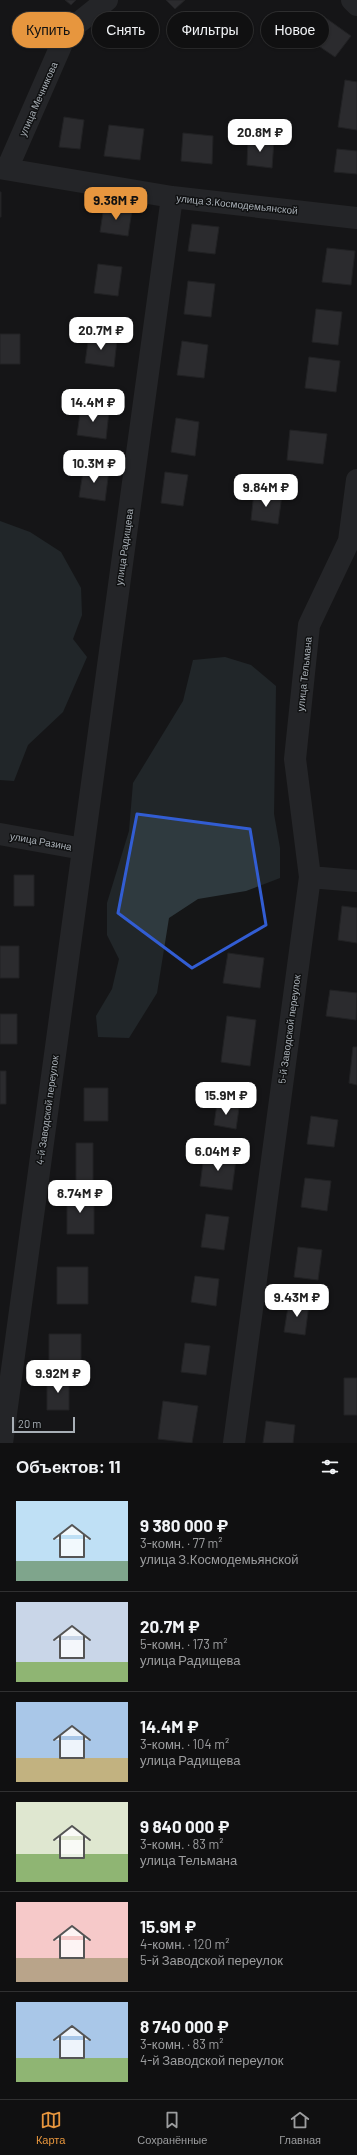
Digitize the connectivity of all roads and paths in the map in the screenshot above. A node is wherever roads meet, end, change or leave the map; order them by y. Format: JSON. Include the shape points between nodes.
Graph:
{"nodes":[{"id":1,"x":106,"y":0,"type":"edge"},
{"id":2,"x":352,"y":0,"type":"edge"},
{"id":3,"x":357,"y":5,"type":"edge"},
{"id":4,"x":4,"y":169,"type":"edge"},
{"id":5,"x":172,"y":197,"type":"junction"},
{"id":6,"x":357,"y":218,"type":"edge"},
{"id":7,"x":357,"y":480,"type":"edge"},
{"id":8,"x":0,"y":834,"type":"edge"},
{"id":9,"x":83,"y":849,"type":"junction"},
{"id":10,"x":310,"y":877,"type":"junction"},
{"id":11,"x":357,"y":881,"type":"edge"},
{"id":12,"x":2,"y":1443,"type":"edge"},
{"id":13,"x":234,"y":1443,"type":"edge"}],
"edges":[{"from":1,"to":4,"type":"street","name":"улица Мечникова","via":[[68,32]]},
{"from":2,"to":3,"type":"street"},
{"from":4,"to":5,"type":"street","name":"улица З.Космодемьянской"},
{"from":5,"to":6,"type":"street","name":"улица З.Космодемьянской"},
{"from":5,"to":9,"type":"street","name":"улица Радищева"},
{"from":7,"to":10,"type":"street","name":"улица Тельмана","via":[[349,541],[309,625],[295,759]]},
{"from":8,"to":9,"type":"street","name":"улица Разина"},
{"from":9,"to":12,"type":"street","name":"4-й Заводской переулок"},
{"from":10,"to":11,"type":"street"},
{"from":10,"to":13,"type":"street","name":"5-й Заводской переулок"}]}
